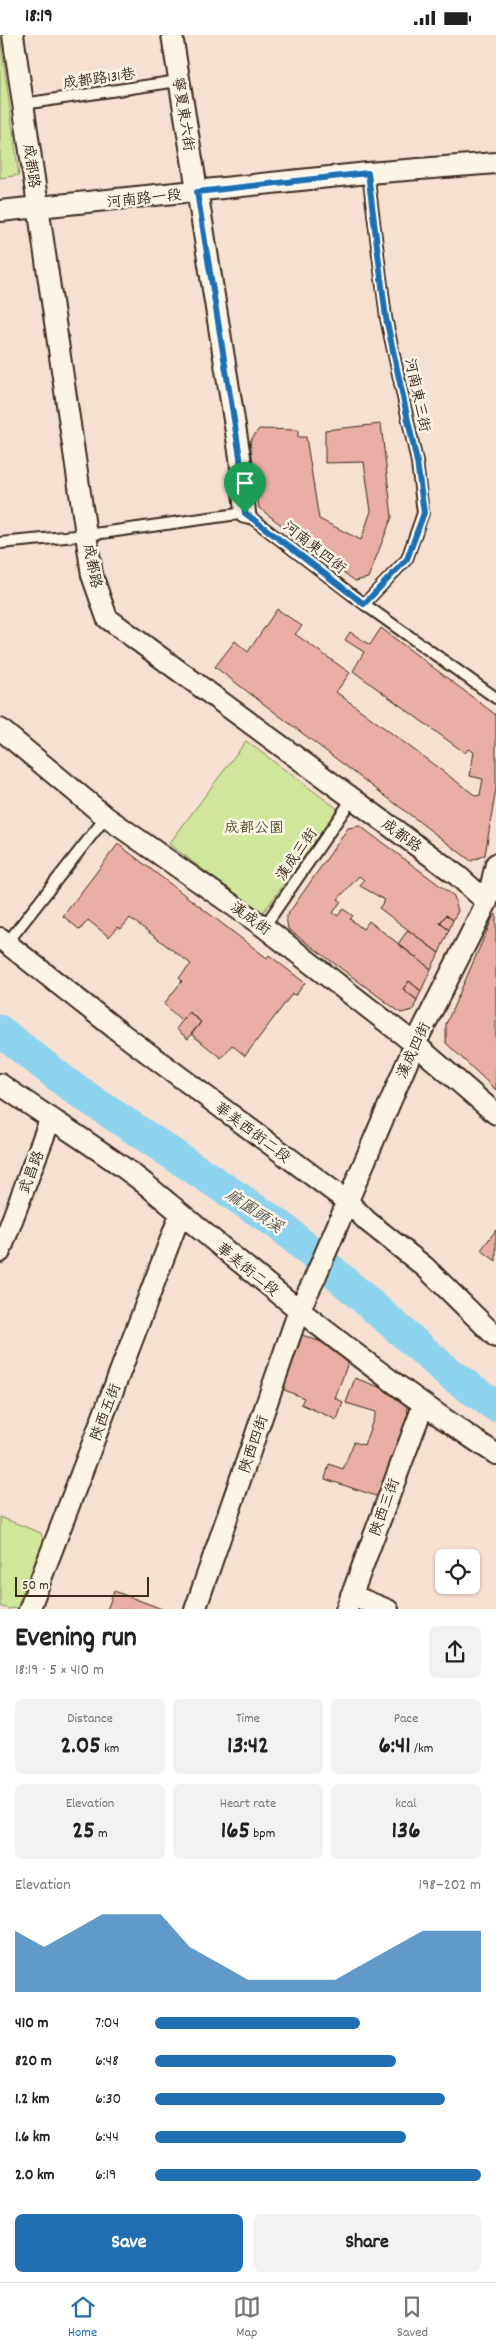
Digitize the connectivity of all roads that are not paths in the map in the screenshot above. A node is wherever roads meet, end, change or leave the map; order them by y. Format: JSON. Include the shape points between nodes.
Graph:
{"nodes":[{"id":1,"x":13,"y":35,"type":"edge"},
{"id":2,"x":172,"y":35,"type":"edge"},
{"id":3,"x":178,"y":81,"type":"junction"},
{"id":4,"x":23,"y":104,"type":"junction"},
{"id":5,"x":496,"y":163,"type":"edge"},
{"id":6,"x":368,"y":173,"type":"junction"},
{"id":7,"x":197,"y":192,"type":"junction"},
{"id":8,"x":38,"y":208,"type":"junction"},
{"id":9,"x":0,"y":211,"type":"edge"},
{"id":10,"x":245,"y":513,"type":"junction"},
{"id":11,"x":86,"y":535,"type":"junction"},
{"id":12,"x":0,"y":543,"type":"edge"},
{"id":13,"x":364,"y":604,"type":"junction"},
{"id":14,"x":496,"y":698,"type":"edge"},
{"id":15,"x":0,"y":729,"type":"edge"},
{"id":16,"x":352,"y":799,"type":"junction"},
{"id":17,"x":106,"y":817,"type":"junction"},
{"id":18,"x":496,"y":864,"type":"edge"},
{"id":19,"x":491,"y":900,"type":"edge"},
{"id":20,"x":264,"y":927,"type":"junction"},
{"id":21,"x":3,"y":941,"type":"edge"},
{"id":22,"x":415,"y":1044,"type":"junction"},
{"id":23,"x":0,"y":1084,"type":"edge"},
{"id":24,"x":496,"y":1114,"type":"edge"},
{"id":25,"x":50,"y":1120,"type":"junction"},
{"id":26,"x":348,"y":1202,"type":"junction"},
{"id":27,"x":180,"y":1215,"type":"junction"},
{"id":28,"x":0,"y":1252,"type":"edge"},
{"id":29,"x":299,"y":1310,"type":"junction"},
{"id":30,"x":496,"y":1337,"type":"edge"},
{"id":31,"x":423,"y":1406,"type":"junction"},
{"id":32,"x":496,"y":1454,"type":"edge"},
{"id":33,"x":349,"y":1602,"type":"edge"},
{"id":34,"x":29,"y":1609,"type":"edge"},
{"id":35,"x":195,"y":1609,"type":"edge"},
{"id":36,"x":388,"y":1609,"type":"edge"}],
"edges":[{"from":1,"to":4,"type":"street","name":"成都路"},
{"from":2,"to":3,"type":"street","name":"寧夏東六街"},
{"from":3,"to":4,"type":"lane","name":"成都路131巷"},
{"from":3,"to":7,"type":"street","name":"寧夏東六街"},
{"from":4,"to":8,"type":"street","name":"成都路"},
{"from":5,"to":6,"type":"street","name":"河南路一段"},
{"from":6,"to":7,"type":"street","name":"河南路一段"},
{"from":6,"to":13,"type":"lane","name":"河南東三街","via":[[386,318],[417,462],[424,513],[407,559]]},
{"from":7,"to":8,"type":"street","name":"河南路一段"},
{"from":7,"to":10,"type":"street","name":"寧夏東六街","via":[[240,457]]},
{"from":8,"to":9,"type":"street","name":"河南路一段"},
{"from":8,"to":11,"type":"street","name":"成都路"},
{"from":10,"to":11,"type":"lane"},
{"from":10,"to":13,"type":"lane","name":"河南東四街"},
{"from":11,"to":12,"type":"lane"},
{"from":11,"to":16,"type":"street","name":"成都路","via":[[92,575],[107,618]]},
{"from":13,"to":14,"type":"lane","name":"河南東四街"},
{"from":15,"to":17,"type":"street","name":"漢成街"},
{"from":16,"to":19,"type":"street","name":"成都路"},
{"from":16,"to":20,"type":"lane","name":"漢成三街"},
{"from":17,"to":20,"type":"street","name":"漢成街"},
{"from":17,"to":21,"type":"lane"},
{"from":18,"to":19,"type":"street","name":"漢成四街"},
{"from":19,"to":22,"type":"street","name":"漢成四街"},
{"from":20,"to":22,"type":"street","name":"漢成街"},
{"from":21,"to":26,"type":"street","name":"華美西街二段"},
{"from":22,"to":24,"type":"street","name":"漢成街"},
{"from":22,"to":26,"type":"street","name":"漢成四街"},
{"from":23,"to":25,"type":"street","name":"華美街二段"},
{"from":25,"to":27,"type":"street","name":"華美街二段","via":[[148,1187]]},
{"from":25,"to":28,"type":"street","name":"武昌路"},
{"from":26,"to":29,"type":"street","name":"陝西四街"},
{"from":26,"to":30,"type":"street","name":"華美西街二段","via":[[426,1267]]},
{"from":27,"to":29,"type":"street","name":"華美街二段"},
{"from":27,"to":34,"type":"street","name":"陝西五街"},
{"from":29,"to":31,"type":"street","name":"華美街二段"},
{"from":29,"to":35,"type":"street","name":"陝西四街"},
{"from":31,"to":32,"type":"street","name":"華美街二段"},
{"from":31,"to":33,"type":"street","name":"陝西三街"},
{"from":33,"to":36,"type":"street"}]}
